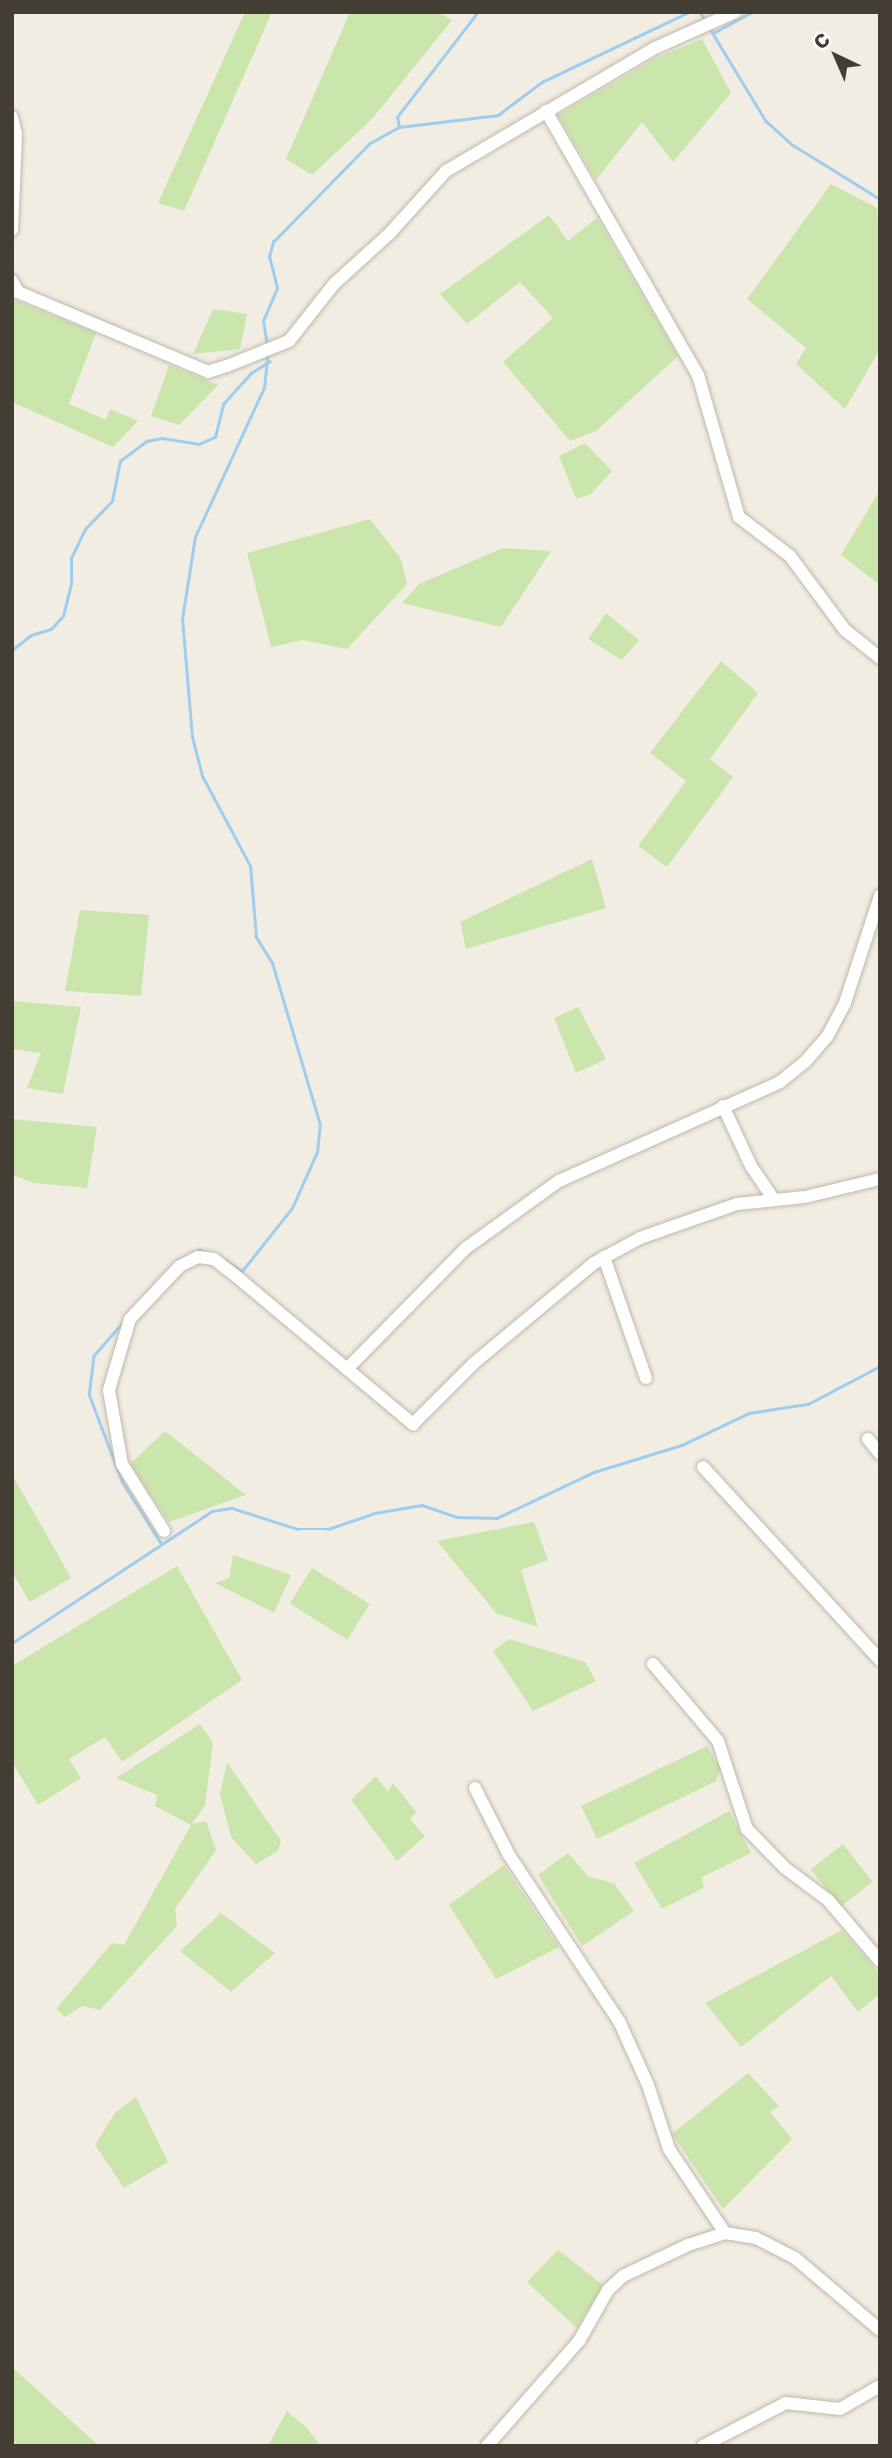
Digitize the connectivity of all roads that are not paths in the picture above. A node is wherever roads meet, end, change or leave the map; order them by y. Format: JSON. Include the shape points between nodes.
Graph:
{"nodes":[{"id":1,"x":735,"y":12,"type":"edge"},
{"id":2,"x":546,"y":111,"type":"junction"},
{"id":3,"x":12,"y":117,"type":"edge"},
{"id":4,"x":12,"y":230,"type":"edge"},
{"id":5,"x":12,"y":281,"type":"edge"},
{"id":6,"x":880,"y":659,"type":"edge"},
{"id":7,"x":880,"y":896,"type":"edge"},
{"id":8,"x":723,"y":1106,"type":"junction"},
{"id":9,"x":880,"y":1179,"type":"edge"},
{"id":10,"x":774,"y":1200,"type":"junction"},
{"id":11,"x":604,"y":1257,"type":"junction"},
{"id":12,"x":347,"y":1369,"type":"junction"},
{"id":13,"x":646,"y":1378,"type":"dead end"},
{"id":14,"x":868,"y":1439,"type":"dead end"},
{"id":15,"x":880,"y":1454,"type":"edge"},
{"id":16,"x":703,"y":1466,"type":"dead end"},
{"id":17,"x":164,"y":1531,"type":"dead end"},
{"id":18,"x":880,"y":1660,"type":"edge"},
{"id":19,"x":653,"y":1664,"type":"dead end"},
{"id":20,"x":475,"y":1788,"type":"dead end"},
{"id":21,"x":880,"y":1961,"type":"edge"},
{"id":22,"x":725,"y":2233,"type":"junction"},
{"id":23,"x":880,"y":2330,"type":"edge"},
{"id":24,"x":880,"y":2386,"type":"edge"},
{"id":25,"x":487,"y":2446,"type":"edge"},
{"id":26,"x":703,"y":2446,"type":"edge"}],
"edges":[{"from":1,"to":2,"type":"street","via":[[656,48]]},
{"from":2,"to":5,"type":"street","via":[[430,185],[390,233],[334,284],[289,341],[218,369],[208,372],[18,292]]},
{"from":2,"to":6,"type":"street","via":[[698,375],[739,517],[790,556],[845,630]]},
{"from":3,"to":4,"type":"street","via":[[16,134]]},
{"from":7,"to":8,"type":"street","via":[[845,1003],[827,1037],[780,1082]]},
{"from":8,"to":10,"type":"street","via":[[751,1166]]},
{"from":8,"to":12,"type":"street","via":[[559,1181],[503,1218],[466,1248]]},
{"from":9,"to":10,"type":"street","via":[[856,1188]]},
{"from":10,"to":11,"type":"street","via":[[737,1204],[691,1217]]},
{"from":11,"to":12,"type":"street","via":[[474,1363],[413,1424]]},
{"from":11,"to":13,"type":"street"},
{"from":12,"to":17,"type":"street","via":[[214,1259],[198,1256],[180,1266],[130,1319],[109,1390],[122,1464]]},
{"from":14,"to":15,"type":"street"},
{"from":16,"to":18,"type":"street"},
{"from":19,"to":21,"type":"street","via":[[718,1741],[747,1829],[785,1868],[828,1900]]},
{"from":20,"to":22,"type":"street","via":[[509,1854],[619,2021],[648,2085],[669,2149]]},
{"from":22,"to":23,"type":"street","via":[[756,2238],[795,2258]]},
{"from":22,"to":25,"type":"street","via":[[623,2276],[608,2290],[579,2341]]},
{"from":24,"to":26,"type":"street","via":[[840,2409],[786,2403]]}]}
